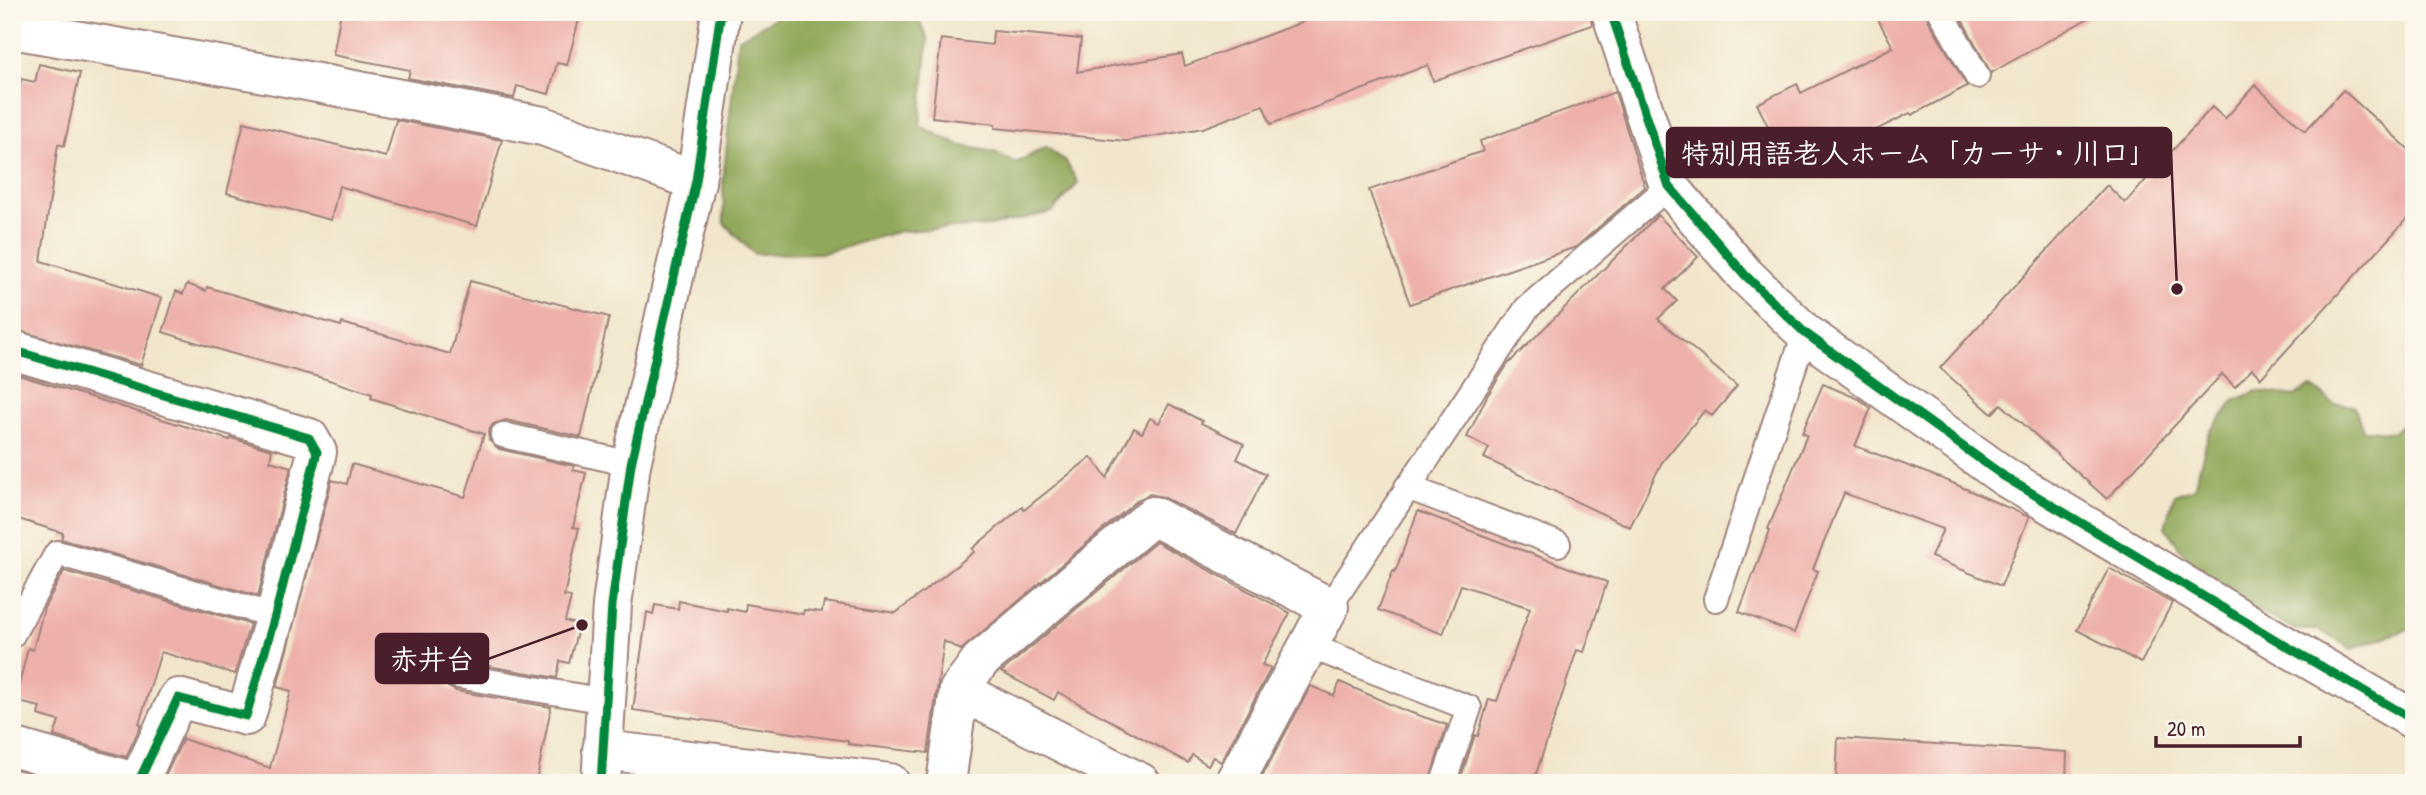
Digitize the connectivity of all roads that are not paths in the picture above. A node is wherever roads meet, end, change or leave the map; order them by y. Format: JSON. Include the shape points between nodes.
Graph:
{"nodes":[{"id":1,"x":721,"y":12,"type":"edge"},
{"id":2,"x":1611,"y":12,"type":"edge"},
{"id":3,"x":1941,"y":12,"type":"edge"},
{"id":4,"x":12,"y":29,"type":"edge"},
{"id":5,"x":1977,"y":76,"type":"dead end"},
{"id":6,"x":696,"y":181,"type":"junction"},
{"id":7,"x":1669,"y":186,"type":"junction"},
{"id":8,"x":1805,"y":333,"type":"junction"},
{"id":9,"x":12,"y":350,"type":"edge"},
{"id":10,"x":503,"y":435,"type":"dead end"},
{"id":11,"x":631,"y":464,"type":"junction"},
{"id":12,"x":1407,"y":486,"type":"junction"},
{"id":13,"x":1558,"y":544,"type":"dead end"},
{"id":14,"x":1716,"y":599,"type":"dead end"},
{"id":15,"x":1329,"y":607,"type":"junction"},
{"id":16,"x":275,"y":616,"type":"junction"},
{"id":17,"x":12,"y":635,"type":"edge"},
{"id":18,"x":1307,"y":645,"type":"junction"},
{"id":19,"x":458,"y":676,"type":"dead end"},
{"id":20,"x":959,"y":690,"type":"junction"},
{"id":21,"x":606,"y":701,"type":"junction"},
{"id":22,"x":2414,"y":720,"type":"edge"},
{"id":23,"x":12,"y":747,"type":"edge"},
{"id":24,"x":602,"y":766,"type":"edge"},
{"id":25,"x":138,"y":783,"type":"edge"},
{"id":26,"x":890,"y":783,"type":"edge"},
{"id":27,"x":946,"y":783,"type":"edge"},
{"id":28,"x":1141,"y":783,"type":"edge"},
{"id":29,"x":1234,"y":783,"type":"edge"},
{"id":30,"x":1443,"y":783,"type":"edge"}],
"edges":[{"from":1,"to":6,"type":"street"},
{"from":2,"to":7,"type":"street"},
{"from":3,"to":5,"type":"lane"},
{"from":4,"to":6,"type":"street","via":[[543,126]]},
{"from":6,"to":11,"type":"street"},
{"from":7,"to":8,"type":"street","via":[[1745,275]]},
{"from":7,"to":12,"type":"lane","via":[[1527,308]]},
{"from":8,"to":14,"type":"lane"},
{"from":8,"to":22,"type":"street","via":[[2005,477]]},
{"from":9,"to":16,"type":"street","via":[[309,438],[317,452]]},
{"from":10,"to":11,"type":"lane"},
{"from":11,"to":21,"type":"street","via":[[612,605]]},
{"from":12,"to":13,"type":"lane"},
{"from":12,"to":15,"type":"lane"},
{"from":15,"to":18,"type":"street"},
{"from":15,"to":20,"type":"street","via":[[1153,516],[980,661]]},
{"from":16,"to":17,"type":"lane","via":[[57,553]]},
{"from":16,"to":25,"type":"street","via":[[246,716],[178,698]]},
{"from":18,"to":29,"type":"street"},
{"from":18,"to":30,"type":"lane","via":[[1469,708]]},
{"from":19,"to":21,"type":"lane"},
{"from":20,"to":27,"type":"street"},
{"from":20,"to":28,"type":"street"},
{"from":21,"to":24,"type":"street"},
{"from":23,"to":25,"type":"street"},
{"from":24,"to":26,"type":"street"}]}
